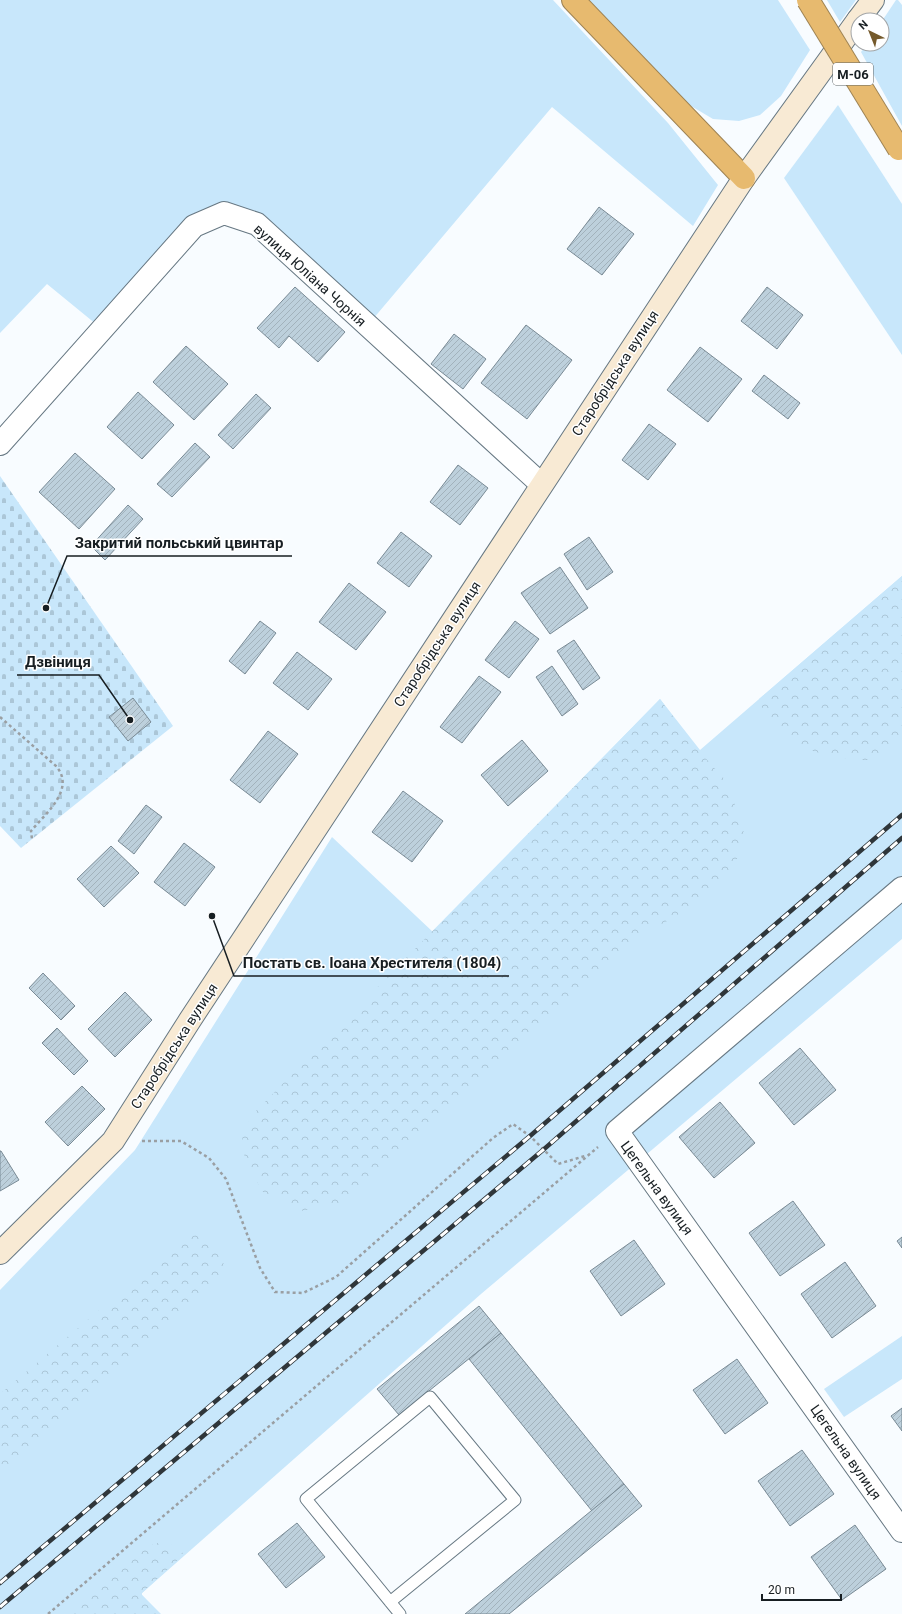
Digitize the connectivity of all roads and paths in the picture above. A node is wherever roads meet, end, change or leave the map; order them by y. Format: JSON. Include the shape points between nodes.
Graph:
{"nodes":[{"id":1,"x":573,"y":0,"type":"edge"},
{"id":2,"x":808,"y":0,"type":"edge"},
{"id":3,"x":873,"y":0,"type":"edge"},
{"id":4,"x":864,"y":12,"type":"edge"},
{"id":5,"x":850,"y":31,"type":"edge"},
{"id":6,"x":900,"y":151,"type":"edge"},
{"id":7,"x":744,"y":178,"type":"junction"},
{"id":8,"x":0,"y":444,"type":"edge"},
{"id":9,"x":541,"y":484,"type":"junction"},
{"id":10,"x":0,"y":717,"type":"edge"},
{"id":11,"x":32,"y":839,"type":"dead end"},
{"id":12,"x":902,"y":888,"type":"edge"},
{"id":13,"x":616,"y":1131,"type":"junction"},
{"id":14,"x":113,"y":1141,"type":"junction"},
{"id":15,"x":587,"y":1155,"type":"junction"},
{"id":16,"x":0,"y":1253,"type":"edge"},
{"id":17,"x":902,"y":1531,"type":"edge"},
{"id":18,"x":390,"y":1602,"type":"junction"},
{"id":19,"x":48,"y":1614,"type":"edge"},
{"id":20,"x":400,"y":1614,"type":"edge"}],
"edges":[{"from":1,"to":7,"type":"highway"},
{"from":2,"to":6,"type":"highway","number":"М-06","bridge":true},
{"from":3,"to":4,"type":"street","name":"Старобрідська вулиця"},
{"from":5,"to":7,"type":"street","name":"Старобрідська вулиця"},
{"from":7,"to":9,"type":"street","name":"Старобрідська вулиця"},
{"from":8,"to":9,"type":"street","name":"вулиця Юліана Чорнія","via":[[194,226],[224,213],[257,224]]},
{"from":9,"to":14,"type":"street","name":"Старобрідська вулиця"},
{"from":10,"to":11,"type":"path","via":[[56,766],[64,778],[62,794],[31,831]]},
{"from":12,"to":13,"type":"street","name":"Цегельна вулиця"},
{"from":13,"to":15,"type":"path"},
{"from":13,"to":17,"type":"street","name":"Цегельна вулиця"},
{"from":14,"to":15,"type":"path","via":[[182,1141],[208,1158],[226,1179],[260,1268],[275,1292],[303,1293],[336,1277],[493,1138],[514,1124],[558,1164]]},
{"from":14,"to":16,"type":"street","name":"Старобрідська вулиця"},
{"from":15,"to":19,"type":"path"},
{"from":18,"to":18,"type":"lane","via":[[306,1499],[430,1397],[514,1500]]},
{"from":18,"to":20,"type":"lane"}]}
